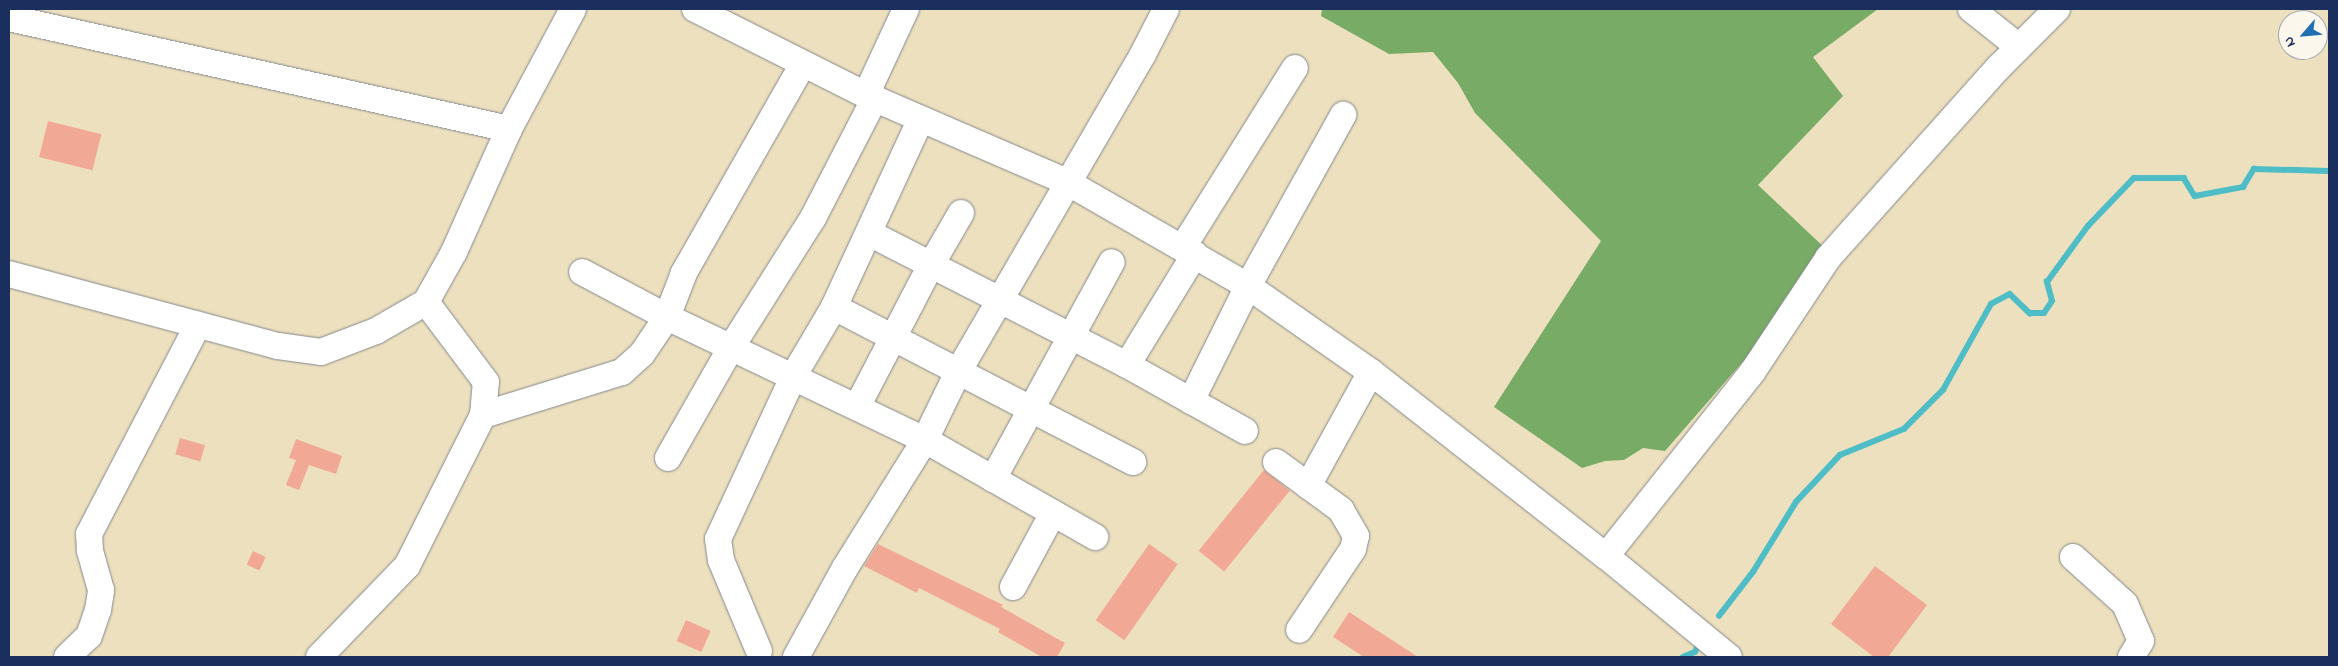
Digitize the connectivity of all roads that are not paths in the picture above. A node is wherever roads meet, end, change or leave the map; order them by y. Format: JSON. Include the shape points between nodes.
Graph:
{"nodes":[{"id":1,"x":573,"y":9,"type":"edge"},
{"id":2,"x":695,"y":9,"type":"edge"},
{"id":3,"x":906,"y":9,"type":"edge"},
{"id":4,"x":1166,"y":9,"type":"edge"},
{"id":5,"x":1971,"y":9,"type":"edge"},
{"id":6,"x":2057,"y":9,"type":"edge"},
{"id":7,"x":9,"y":18,"type":"edge"},
{"id":8,"x":2019,"y":47,"type":"junction"},
{"id":9,"x":803,"y":64,"type":"junction"},
{"id":10,"x":1295,"y":68,"type":"dead end"},
{"id":11,"x":871,"y":96,"type":"junction"},
{"id":12,"x":1343,"y":115,"type":"dead end"},
{"id":13,"x":921,"y":119,"type":"junction"},
{"id":14,"x":509,"y":129,"type":"junction"},
{"id":15,"x":1067,"y":182,"type":"junction"},
{"id":16,"x":961,"y":214,"type":"dead end"},
{"id":17,"x":868,"y":233,"type":"junction"},
{"id":18,"x":1189,"y":250,"type":"junction"},
{"id":19,"x":1112,"y":262,"type":"dead end"},
{"id":20,"x":930,"y":265,"type":"junction"},
{"id":21,"x":582,"y":272,"type":"dead end"},
{"id":22,"x":9,"y":274,"type":"edge"},
{"id":23,"x":1248,"y":286,"type":"junction"},
{"id":24,"x":426,"y":302,"type":"junction"},
{"id":25,"x":999,"y":302,"type":"junction"},
{"id":26,"x":834,"y":307,"type":"junction"},
{"id":27,"x":667,"y":317,"type":"junction"},
{"id":28,"x":198,"y":325,"type":"junction"},
{"id":29,"x":895,"y":338,"type":"junction"},
{"id":30,"x":1070,"y":338,"type":"junction"},
{"id":31,"x":732,"y":346,"type":"junction"},
{"id":32,"x":1127,"y":365,"type":"junction"},
{"id":33,"x":958,"y":372,"type":"junction"},
{"id":34,"x":1371,"y":372,"type":"junction"},
{"id":35,"x":794,"y":375,"type":"junction"},
{"id":36,"x":1191,"y":401,"type":"junction"},
{"id":37,"x":858,"y":407,"type":"junction"},
{"id":38,"x":1032,"y":410,"type":"junction"},
{"id":39,"x":483,"y":415,"type":"junction"},
{"id":40,"x":1245,"y":431,"type":"dead end"},
{"id":41,"x":925,"y":440,"type":"junction"},
{"id":42,"x":668,"y":458,"type":"dead end"},
{"id":43,"x":1133,"y":462,"type":"dead end"},
{"id":44,"x":1276,"y":462,"type":"dead end"},
{"id":45,"x":993,"y":479,"type":"junction"},
{"id":46,"x":1308,"y":486,"type":"junction"},
{"id":47,"x":1053,"y":513,"type":"junction"},
{"id":48,"x":1095,"y":537,"type":"dead end"},
{"id":49,"x":1606,"y":556,"type":"junction"},
{"id":50,"x":2073,"y":557,"type":"dead end"},
{"id":51,"x":1013,"y":587,"type":"dead end"},
{"id":52,"x":1299,"y":630,"type":"dead end"},
{"id":53,"x":762,"y":655,"type":"edge"},
{"id":54,"x":67,"y":657,"type":"edge"},
{"id":55,"x":319,"y":657,"type":"edge"},
{"id":56,"x":796,"y":657,"type":"edge"},
{"id":57,"x":1729,"y":657,"type":"edge"},
{"id":58,"x":2131,"y":657,"type":"edge"}],
"edges":[{"from":1,"to":14,"type":"street"},
{"from":2,"to":9,"type":"street"},
{"from":3,"to":11,"type":"street"},
{"from":4,"to":15,"type":"street"},
{"from":5,"to":8,"type":"street"},
{"from":6,"to":8,"type":"street"},
{"from":7,"to":14,"type":"street"},
{"from":8,"to":49,"type":"street","via":[[1828,258],[1753,370]]},
{"from":9,"to":11,"type":"street"},
{"from":9,"to":27,"type":"street","via":[[684,273]]},
{"from":10,"to":18,"type":"street"},
{"from":11,"to":13,"type":"street"},
{"from":11,"to":31,"type":"street","via":[[813,218]]},
{"from":12,"to":23,"type":"street"},
{"from":13,"to":15,"type":"street"},
{"from":13,"to":17,"type":"street"},
{"from":14,"to":24,"type":"street","via":[[454,252]]},
{"from":15,"to":18,"type":"street"},
{"from":15,"to":25,"type":"street"},
{"from":16,"to":20,"type":"street"},
{"from":17,"to":20,"type":"street"},
{"from":17,"to":26,"type":"street"},
{"from":18,"to":23,"type":"street"},
{"from":18,"to":32,"type":"street"},
{"from":19,"to":30,"type":"street"},
{"from":20,"to":25,"type":"street"},
{"from":20,"to":29,"type":"street"},
{"from":21,"to":27,"type":"street"},
{"from":22,"to":28,"type":"street"},
{"from":23,"to":34,"type":"street"},
{"from":23,"to":36,"type":"street"},
{"from":24,"to":28,"type":"street","via":[[376,331],[321,352],[278,346]]},
{"from":24,"to":39,"type":"street","via":[[486,382]]},
{"from":25,"to":30,"type":"street"},
{"from":25,"to":33,"type":"street"},
{"from":26,"to":29,"type":"street"},
{"from":26,"to":35,"type":"street"},
{"from":27,"to":31,"type":"street"},
{"from":27,"to":39,"type":"street","via":[[642,354],[622,372]]},
{"from":28,"to":54,"type":"street","via":[[89,534],[90,551],[101,590],[98,610],[89,636]]},
{"from":29,"to":33,"type":"street"},
{"from":29,"to":37,"type":"street"},
{"from":30,"to":32,"type":"street"},
{"from":30,"to":38,"type":"street"},
{"from":31,"to":35,"type":"street"},
{"from":31,"to":42,"type":"street"},
{"from":32,"to":36,"type":"street"},
{"from":33,"to":38,"type":"street"},
{"from":33,"to":41,"type":"street"},
{"from":34,"to":46,"type":"street"},
{"from":34,"to":49,"type":"street"},
{"from":35,"to":37,"type":"street"},
{"from":35,"to":53,"type":"street","via":[[718,539],[722,560]]},
{"from":36,"to":40,"type":"street"},
{"from":37,"to":41,"type":"street"},
{"from":38,"to":43,"type":"street"},
{"from":38,"to":45,"type":"street"},
{"from":39,"to":55,"type":"street","via":[[407,566]]},
{"from":41,"to":45,"type":"street"},
{"from":41,"to":56,"type":"street","via":[[845,568]]},
{"from":44,"to":46,"type":"street"},
{"from":45,"to":47,"type":"street"},
{"from":46,"to":52,"type":"street","via":[[1341,510],[1356,536],[1353,549]]},
{"from":47,"to":48,"type":"street"},
{"from":47,"to":51,"type":"street"},
{"from":49,"to":57,"type":"street"},
{"from":50,"to":58,"type":"street","via":[[2124,604],[2141,641]]}]}
